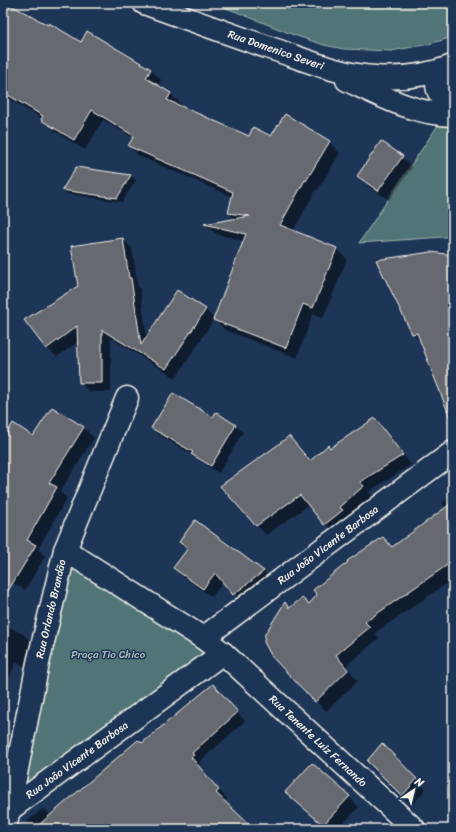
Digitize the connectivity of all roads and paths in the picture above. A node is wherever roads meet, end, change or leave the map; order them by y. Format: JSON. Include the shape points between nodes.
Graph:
{"nodes":[{"id":1,"x":144,"y":3,"type":"edge"},
{"id":2,"x":294,"y":57,"type":"junction"},
{"id":3,"x":452,"y":66,"type":"edge"},
{"id":4,"x":453,"y":104,"type":"edge"},
{"id":5,"x":453,"y":115,"type":"edge"},
{"id":6,"x":127,"y":398,"type":"dead end"},
{"id":7,"x":453,"y":452,"type":"edge"},
{"id":8,"x":65,"y":550,"type":"junction"},
{"id":9,"x":203,"y":638,"type":"junction"},
{"id":10,"x":223,"y":653,"type":"junction"},
{"id":11,"x":7,"y":820,"type":"edge"},
{"id":12,"x":414,"y":829,"type":"edge"}],
"edges":[{"from":1,"to":2,"type":"street","name":"Rua Domenico Severi"},
{"from":2,"to":3,"type":"street","name":"Rua Domenico Severi","via":[[376,78],[411,76]]},
{"from":2,"to":5,"type":"street","via":[[413,109]]},
{"from":3,"to":4,"type":"street","via":[[439,77],[437,87],[440,94]]},
{"from":6,"to":8,"type":"street","name":"Rua Orlando Brandão"},
{"from":7,"to":9,"type":"street","name":"Rua João Vicente Barbosa"},
{"from":8,"to":9,"type":"street"},
{"from":8,"to":11,"type":"street","name":"Rua Orlando Brandão","via":[[38,663]]},
{"from":9,"to":10,"type":"street"},
{"from":10,"to":11,"type":"street","name":"Rua João Vicente Barbosa"},
{"from":10,"to":12,"type":"street","name":"Rua Tenente Luiz Fernando"}]}
